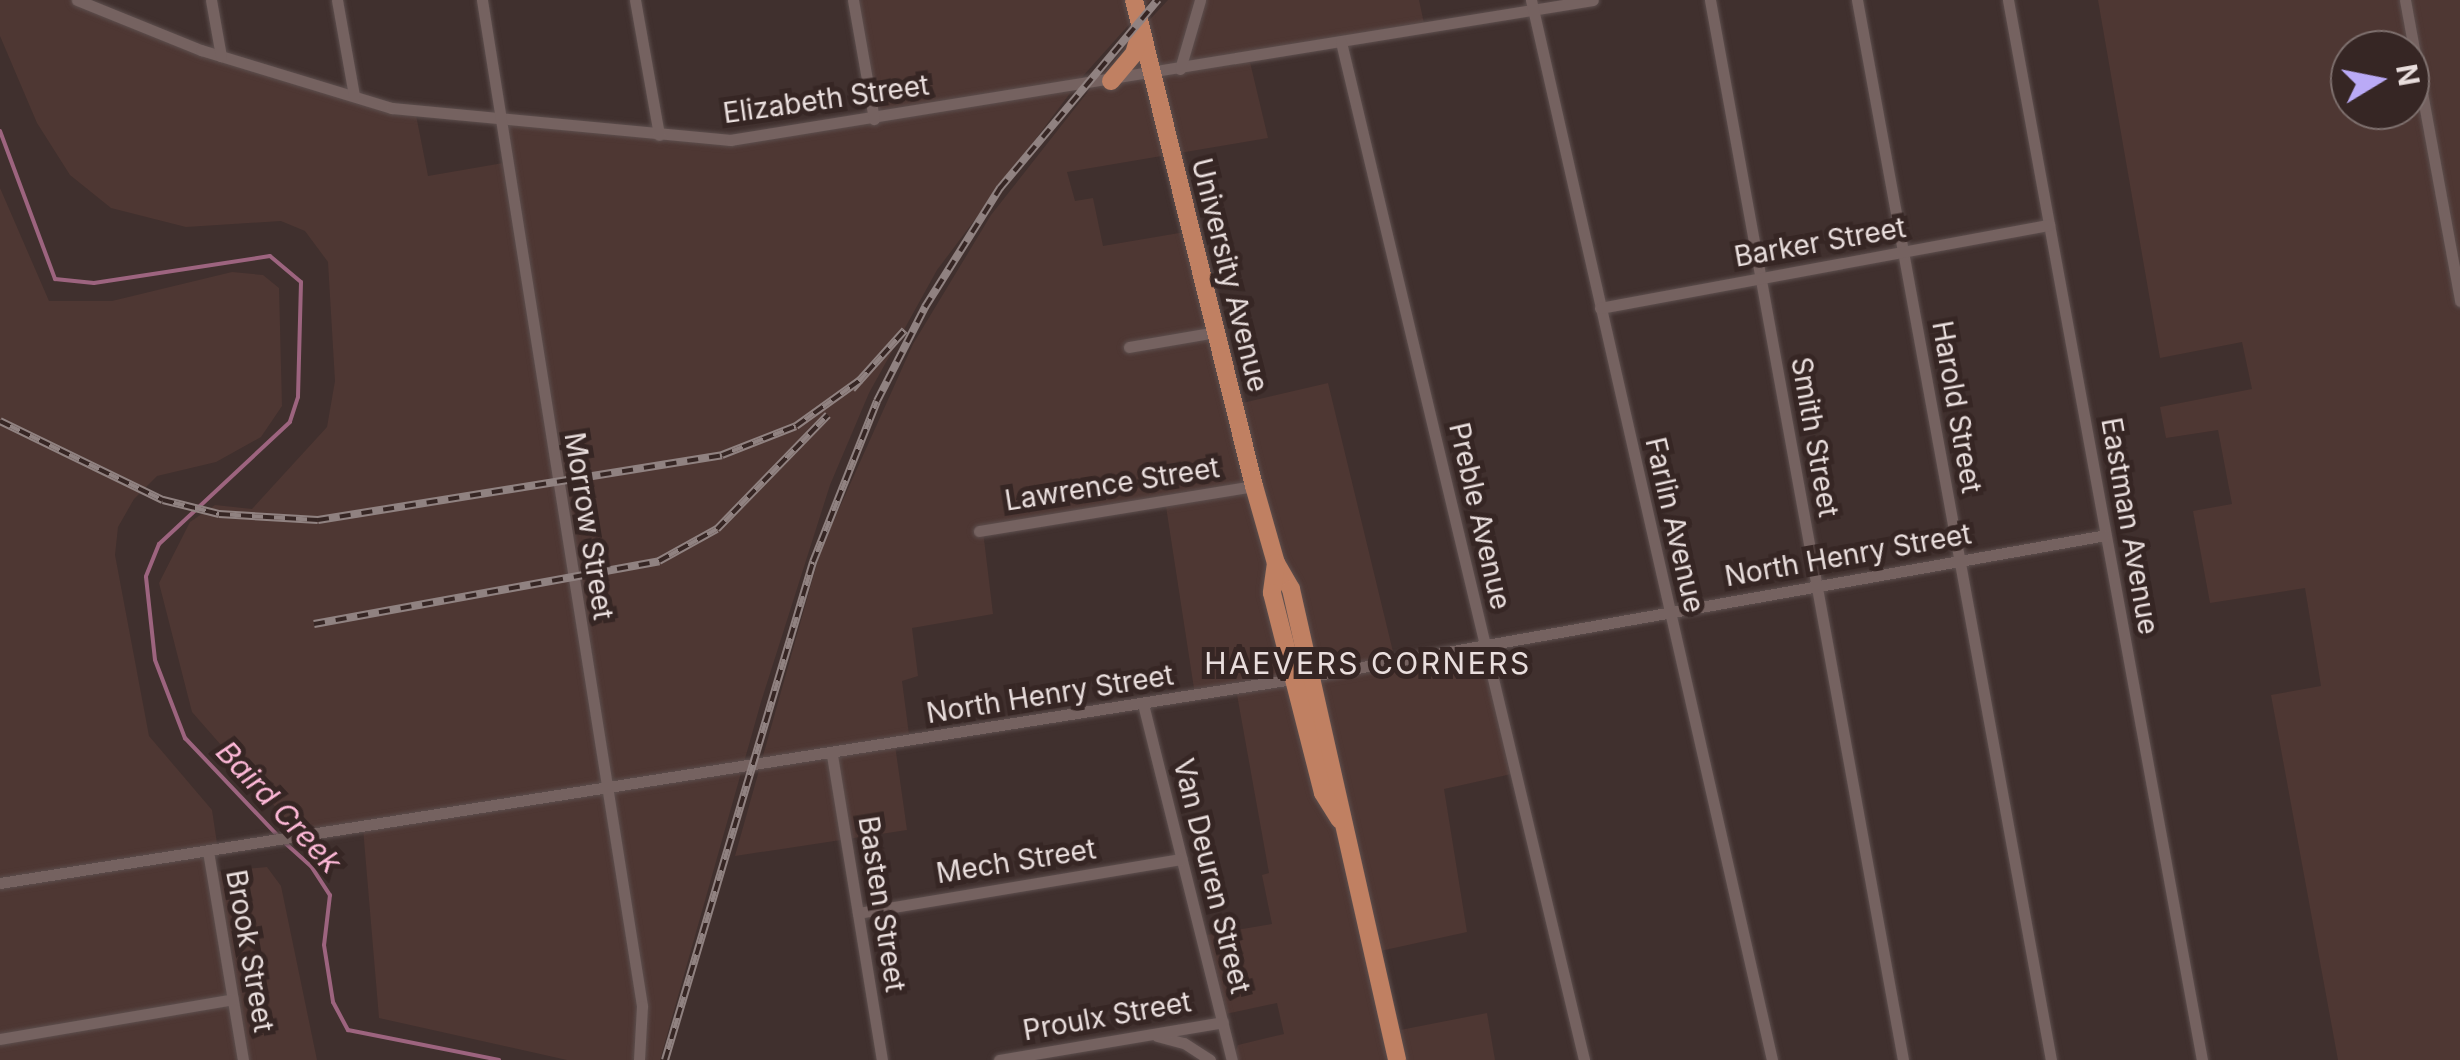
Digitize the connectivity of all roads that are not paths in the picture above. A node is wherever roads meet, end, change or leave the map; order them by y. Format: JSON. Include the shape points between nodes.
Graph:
{"nodes":[{"id":1,"x":77,"y":0,"type":"edge"},
{"id":2,"x":211,"y":0,"type":"edge"},
{"id":3,"x":336,"y":0,"type":"edge"},
{"id":4,"x":482,"y":0,"type":"edge"},
{"id":5,"x":635,"y":0,"type":"edge"},
{"id":6,"x":853,"y":0,"type":"edge"},
{"id":7,"x":1134,"y":0,"type":"edge"},
{"id":8,"x":1200,"y":0,"type":"edge"},
{"id":9,"x":1592,"y":0,"type":"edge"},
{"id":10,"x":1710,"y":0,"type":"edge"},
{"id":11,"x":1857,"y":0,"type":"edge"},
{"id":12,"x":2008,"y":0,"type":"edge"},
{"id":13,"x":2405,"y":0,"type":"edge"},
{"id":14,"x":1532,"y":5,"type":"edge"},
{"id":15,"x":1141,"y":30,"type":"junction"},
{"id":16,"x":1341,"y":42,"type":"junction"},
{"id":17,"x":222,"y":56,"type":"junction"},
{"id":18,"x":1180,"y":69,"type":"junction"},
{"id":19,"x":1152,"y":74,"type":"junction"},
{"id":20,"x":1111,"y":81,"type":"junction"},
{"id":21,"x":354,"y":95,"type":"junction"},
{"id":22,"x":504,"y":119,"type":"junction"},
{"id":23,"x":874,"y":119,"type":"junction"},
{"id":24,"x":660,"y":135,"type":"junction"},
{"id":25,"x":2049,"y":225,"type":"junction"},
{"id":26,"x":1903,"y":252,"type":"junction"},
{"id":27,"x":1760,"y":278,"type":"junction"},
{"id":28,"x":2460,"y":301,"type":"edge"},
{"id":29,"x":1600,"y":308,"type":"junction"},
{"id":30,"x":1216,"y":332,"type":"junction"},
{"id":31,"x":1129,"y":348,"type":"dead end"},
{"id":32,"x":1254,"y":486,"type":"junction"},
{"id":33,"x":979,"y":531,"type":"dead end"},
{"id":34,"x":2106,"y":535,"type":"junction"},
{"id":35,"x":1959,"y":561,"type":"junction"},
{"id":36,"x":1816,"y":586,"type":"junction"},
{"id":37,"x":1669,"y":612,"type":"junction"},
{"id":38,"x":1485,"y":645,"type":"junction"},
{"id":39,"x":1303,"y":678,"type":"junction"},
{"id":40,"x":1143,"y":704,"type":"junction"},
{"id":41,"x":832,"y":755,"type":"junction"},
{"id":42,"x":606,"y":790,"type":"junction"},
{"id":43,"x":208,"y":851,"type":"junction"},
{"id":44,"x":1182,"y":859,"type":"junction"},
{"id":45,"x":0,"y":883,"type":"edge"},
{"id":46,"x":858,"y":912,"type":"junction"},
{"id":47,"x":233,"y":1000,"type":"junction"},
{"id":48,"x":1223,"y":1022,"type":"junction"},
{"id":49,"x":1143,"y":1036,"type":"junction"},
{"id":50,"x":0,"y":1039,"type":"edge"},
{"id":51,"x":243,"y":1060,"type":"edge"},
{"id":52,"x":639,"y":1060,"type":"edge"},
{"id":53,"x":882,"y":1060,"type":"edge"},
{"id":54,"x":999,"y":1060,"type":"edge"},
{"id":55,"x":1210,"y":1060,"type":"edge"},
{"id":56,"x":1232,"y":1060,"type":"edge"},
{"id":57,"x":1396,"y":1060,"type":"edge"},
{"id":58,"x":1584,"y":1060,"type":"edge"},
{"id":59,"x":1772,"y":1060,"type":"edge"},
{"id":60,"x":1904,"y":1060,"type":"edge"},
{"id":61,"x":2051,"y":1060,"type":"edge"},
{"id":62,"x":2202,"y":1060,"type":"edge"}],
"edges":[{"from":1,"to":17,"type":"street","name":"Elizabeth Street"},
{"from":2,"to":17,"type":"street"},
{"from":3,"to":21,"type":"street"},
{"from":4,"to":22,"type":"street","name":"Morrow Street"},
{"from":5,"to":24,"type":"street"},
{"from":6,"to":23,"type":"street"},
{"from":7,"to":15,"type":"main road","name":"University Avenue"},
{"from":8,"to":18,"type":"street"},
{"from":9,"to":14,"type":"street","name":"Elizabeth Street"},
{"from":10,"to":27,"type":"street","name":"Smith Street"},
{"from":11,"to":26,"type":"street","name":"Harold Street"},
{"from":12,"to":25,"type":"street","name":"Eastman Avenue"},
{"from":13,"to":28,"type":"street"},
{"from":14,"to":16,"type":"street","name":"Elizabeth Street"},
{"from":14,"to":29,"type":"street","name":"Farlin Avenue"},
{"from":15,"to":19,"type":"main road","name":"University Avenue"},
{"from":15,"to":20,"type":"main road","via":[[1134,54]]},
{"from":16,"to":18,"type":"street","name":"Elizabeth Street"},
{"from":16,"to":38,"type":"street","name":"Preble Avenue"},
{"from":17,"to":21,"type":"street","name":"Elizabeth Street"},
{"from":18,"to":19,"type":"street","name":"Elizabeth Street"},
{"from":19,"to":20,"type":"street","name":"Elizabeth Street"},
{"from":19,"to":30,"type":"main road","name":"University Avenue"},
{"from":20,"to":23,"type":"street","name":"Elizabeth Street"},
{"from":21,"to":22,"type":"street","name":"Elizabeth Street","via":[[392,108]]},
{"from":22,"to":24,"type":"street","name":"Elizabeth Street"},
{"from":22,"to":42,"type":"street","name":"Morrow Street"},
{"from":23,"to":24,"type":"street","name":"Elizabeth Street","via":[[730,140]]},
{"from":25,"to":26,"type":"street","name":"Barker Street"},
{"from":25,"to":34,"type":"street","name":"Eastman Avenue"},
{"from":26,"to":27,"type":"street","name":"Barker Street"},
{"from":26,"to":35,"type":"street","name":"Harold Street"},
{"from":27,"to":29,"type":"street","name":"Barker Street"},
{"from":27,"to":36,"type":"street","name":"Smith Street"},
{"from":29,"to":37,"type":"street","name":"Farlin Avenue"},
{"from":30,"to":31,"type":"street"},
{"from":30,"to":32,"type":"main road","name":"University Avenue"},
{"from":32,"to":33,"type":"street","name":"Lawrence Street"},
{"from":32,"to":39,"type":"main road","name":"University Avenue","via":[[1276,563],[1272,593]]},
{"from":34,"to":35,"type":"street","name":"North Henry Street"},
{"from":34,"to":62,"type":"street","name":"Eastman Avenue"},
{"from":35,"to":36,"type":"street","name":"North Henry Street"},
{"from":35,"to":61,"type":"street","name":"Harold Street"},
{"from":36,"to":37,"type":"street","name":"North Henry Street"},
{"from":36,"to":60,"type":"street","name":"Smith Street"},
{"from":37,"to":38,"type":"street","name":"North Henry Street"},
{"from":37,"to":59,"type":"street","name":"Farlin Avenue"},
{"from":38,"to":39,"type":"street","name":"North Henry Street"},
{"from":38,"to":58,"type":"street","name":"Preble Avenue"},
{"from":39,"to":40,"type":"street","name":"North Henry Street"},
{"from":39,"to":57,"type":"main road","name":"University Avenue","via":[[1323,793],[1340,820]]},
{"from":40,"to":41,"type":"street","name":"North Henry Street"},
{"from":40,"to":44,"type":"street","name":"Van Deuren Street"},
{"from":41,"to":42,"type":"street","name":"North Henry Street"},
{"from":41,"to":46,"type":"street","name":"Basten Street"},
{"from":42,"to":43,"type":"street","name":"North Henry Street"},
{"from":42,"to":52,"type":"street","name":"Morrow Street","via":[[642,1006]]},
{"from":43,"to":45,"type":"street","name":"North Henry Street"},
{"from":43,"to":47,"type":"street","name":"Brook Street"},
{"from":44,"to":46,"type":"street","name":"Mech Street"},
{"from":44,"to":48,"type":"street","name":"Van Deuren Street"},
{"from":46,"to":53,"type":"street","name":"Basten Street"},
{"from":47,"to":50,"type":"street"},
{"from":47,"to":51,"type":"street","name":"Brook Street"},
{"from":48,"to":49,"type":"street","name":"Proulx Street"},
{"from":48,"to":56,"type":"street","name":"Van Deuren Street"},
{"from":49,"to":54,"type":"street","name":"Proulx Street"},
{"from":49,"to":55,"type":"street","via":[[1184,1043]]}]}
